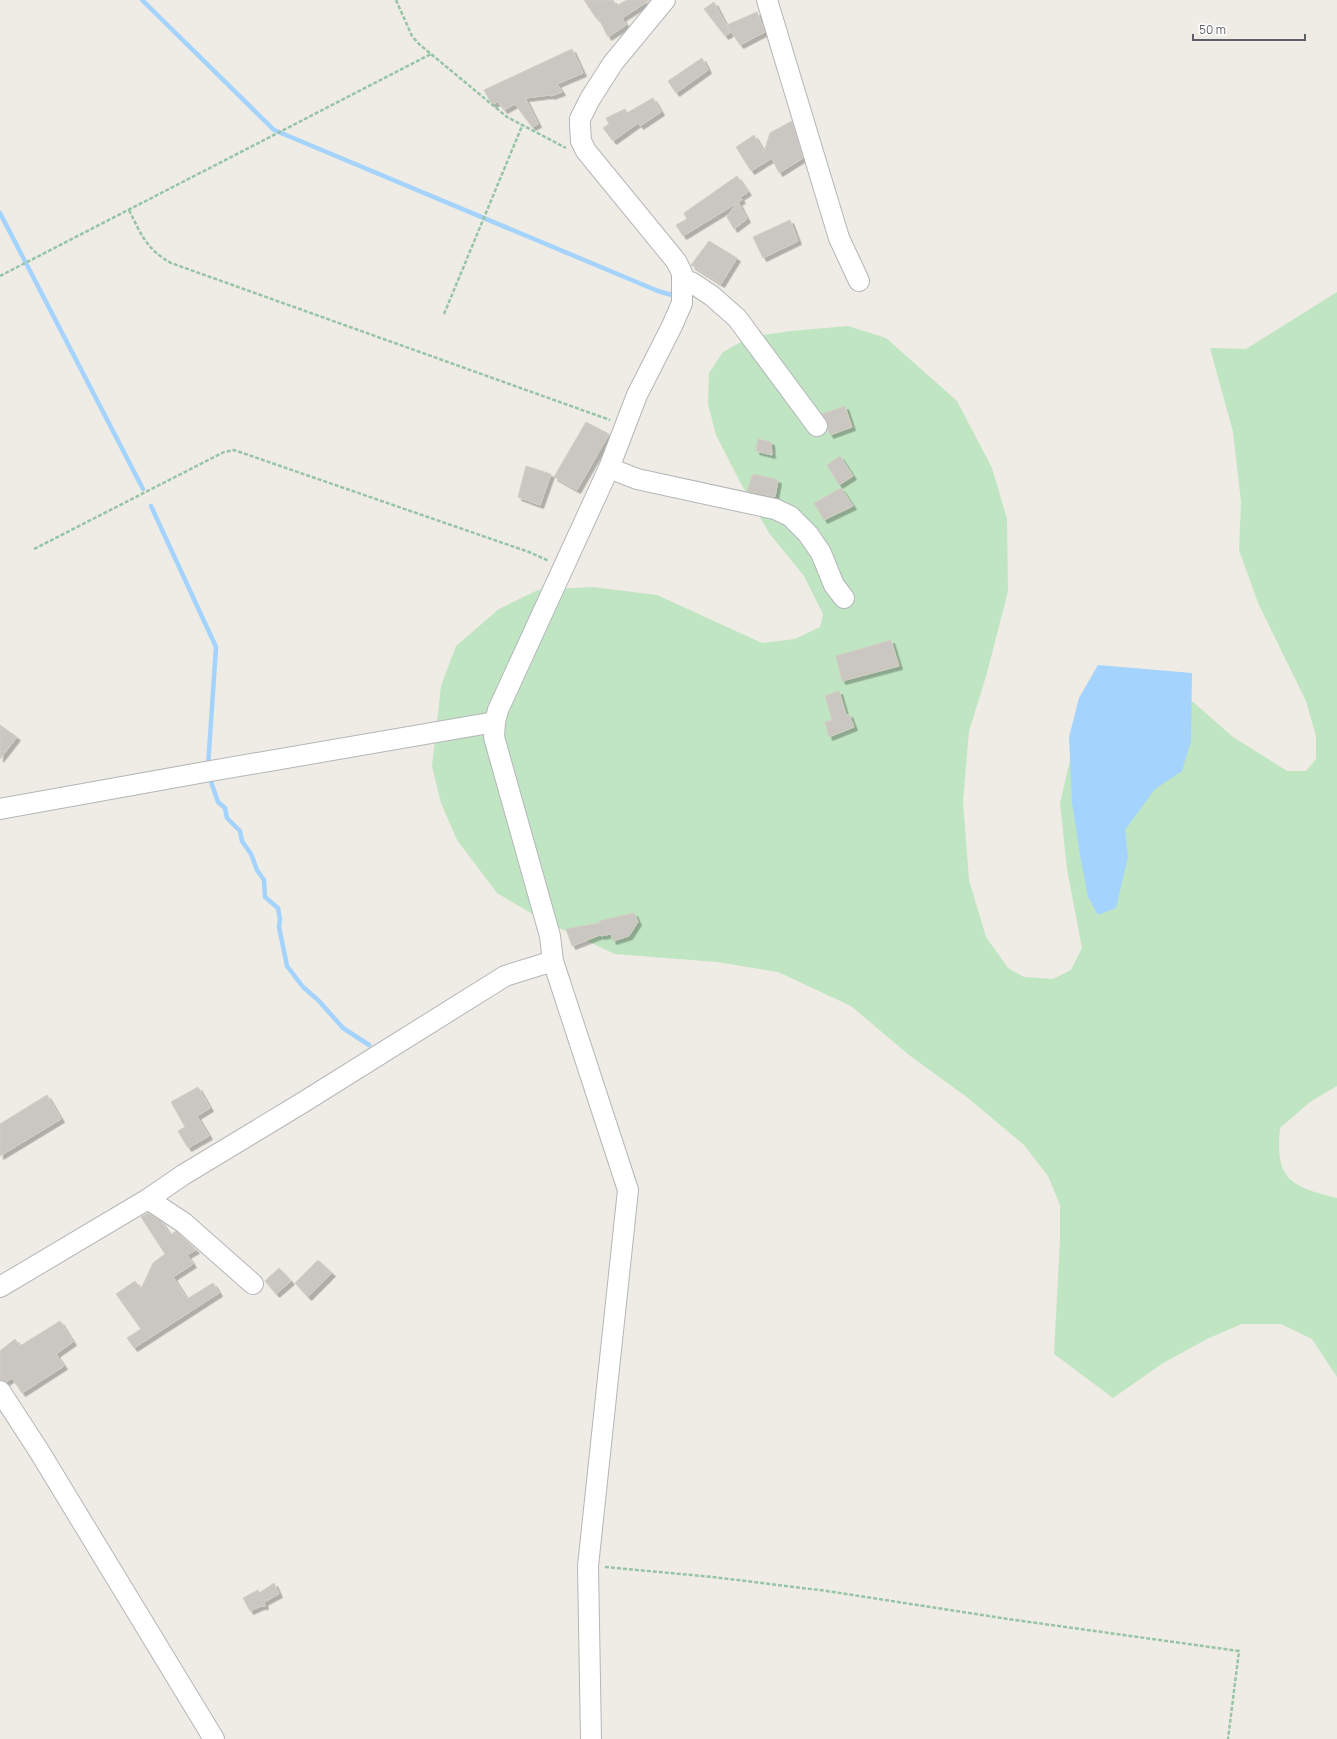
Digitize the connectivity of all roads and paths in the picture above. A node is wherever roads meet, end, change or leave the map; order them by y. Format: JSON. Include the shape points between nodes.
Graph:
{"nodes":[{"id":1,"x":396,"y":0,"type":"edge"},
{"id":2,"x":665,"y":0,"type":"edge"},
{"id":3,"x":767,"y":0,"type":"edge"},
{"id":4,"x":431,"y":54,"type":"junction"},
{"id":5,"x":522,"y":126,"type":"junction"},
{"id":6,"x":586,"y":151,"type":"junction"},
{"id":7,"x":129,"y":210,"type":"junction"},
{"id":8,"x":0,"y":276,"type":"edge"},
{"id":9,"x":859,"y":281,"type":"dead end"},
{"id":10,"x":682,"y":285,"type":"junction"},
{"id":11,"x":444,"y":314,"type":"dead end"},
{"id":12,"x":625,"y":426,"type":"junction"},
{"id":13,"x":817,"y":426,"type":"dead end"},
{"id":14,"x":609,"y":468,"type":"junction"},
{"id":15,"x":34,"y":549,"type":"dead end"},
{"id":16,"x":564,"y":569,"type":"junction"},
{"id":17,"x":844,"y":598,"type":"dead end"},
{"id":18,"x":495,"y":722,"type":"junction"},
{"id":19,"x":0,"y":809,"type":"edge"},
{"id":20,"x":553,"y":962,"type":"junction"},
{"id":21,"x":148,"y":1199,"type":"junction"},
{"id":22,"x":253,"y":1284,"type":"dead end"},
{"id":23,"x":0,"y":1287,"type":"edge"},
{"id":24,"x":0,"y":1390,"type":"edge"},
{"id":25,"x":588,"y":1566,"type":"junction"},
{"id":26,"x":214,"y":1739,"type":"edge"},
{"id":27,"x":591,"y":1739,"type":"edge"},
{"id":28,"x":1228,"y":1739,"type":"edge"}],
"edges":[{"from":1,"to":4,"type":"path","via":[[412,36]]},
{"from":2,"to":6,"type":"street","via":[[613,63],[590,99],[580,120],[580,132]]},
{"from":3,"to":9,"type":"street","via":[[839,238]]},
{"from":4,"to":5,"type":"path","via":[[507,117]]},
{"from":4,"to":7,"type":"path"},
{"from":5,"to":6,"type":"path","via":[[565,148]]},
{"from":5,"to":11,"type":"path"},
{"from":6,"to":10,"type":"street","via":[[676,261],[682,273]]},
{"from":7,"to":8,"type":"path"},
{"from":7,"to":12,"type":"path","via":[[146,243],[154,252],[171,263]]},
{"from":10,"to":12,"type":"street","via":[[682,303],[637,395]]},
{"from":10,"to":13,"type":"street","via":[[691,282],[737,318]]},
{"from":12,"to":14,"type":"street"},
{"from":14,"to":16,"type":"street"},
{"from":14,"to":17,"type":"street","via":[[637,479],[775,509],[790,516],[822,553],[834,585]]},
{"from":15,"to":16,"type":"path","via":[[224,452],[234,450],[529,552]]},
{"from":16,"to":18,"type":"street","via":[[498,710]]},
{"from":18,"to":19,"type":"street"},
{"from":18,"to":20,"type":"street","via":[[494,737],[550,936]]},
{"from":20,"to":21,"type":"street","via":[[505,976]]},
{"from":20,"to":25,"type":"street","via":[[628,1190]]},
{"from":21,"to":22,"type":"street","via":[[184,1222]]},
{"from":21,"to":23,"type":"street"},
{"from":24,"to":26,"type":"street"},
{"from":25,"to":27,"type":"street"},
{"from":25,"to":28,"type":"path","via":[[713,1577],[826,1591],[1239,1651]]}]}
